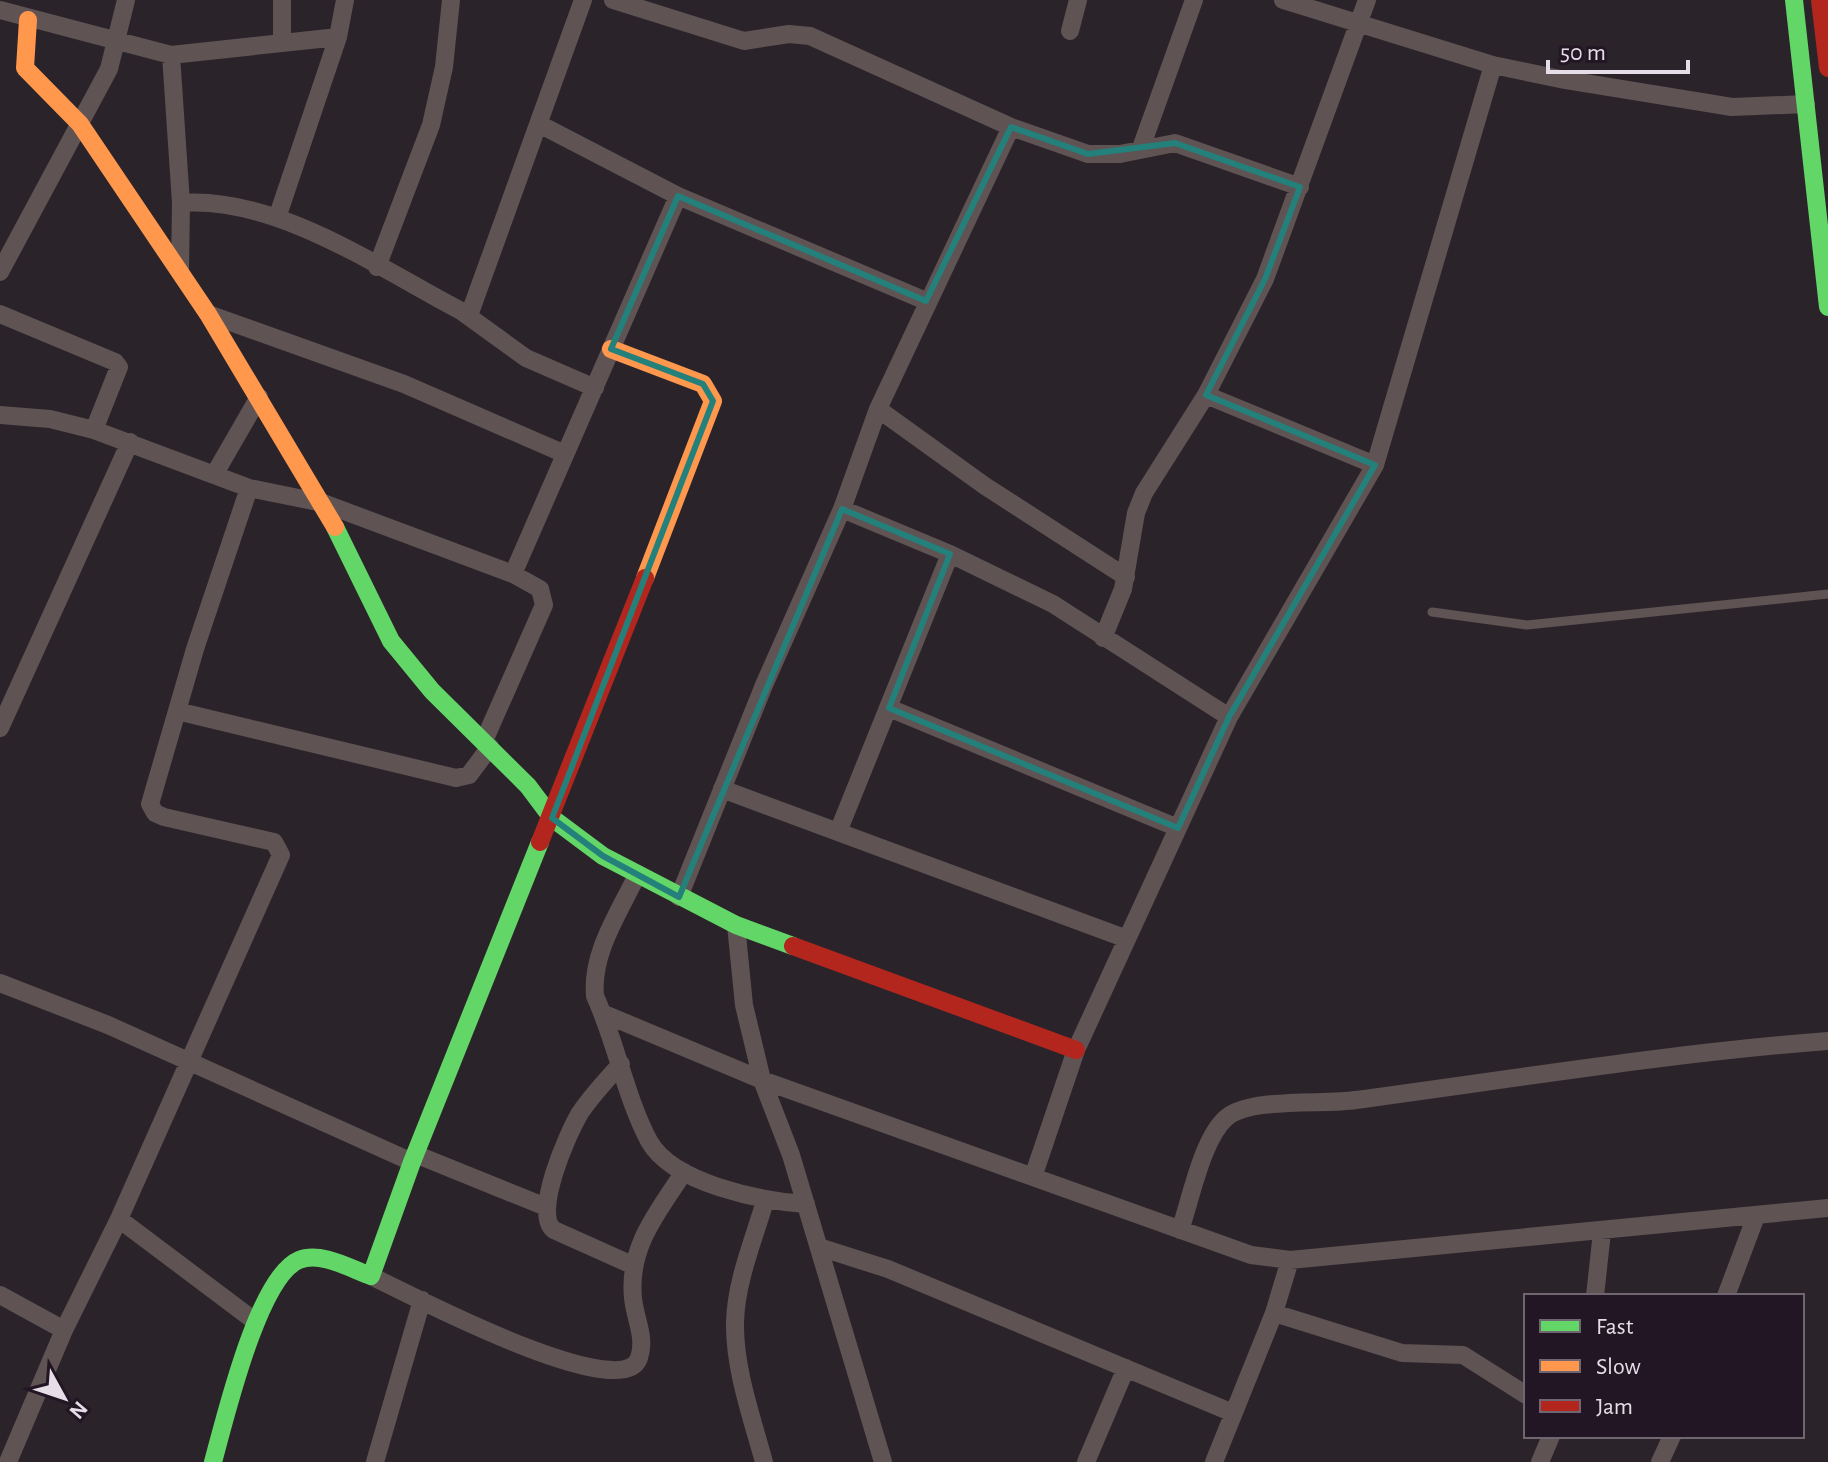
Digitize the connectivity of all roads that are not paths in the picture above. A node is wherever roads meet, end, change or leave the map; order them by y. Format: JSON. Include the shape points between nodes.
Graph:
{"nodes":[{"id":1,"x":126,"y":0,"type":"edge"},
{"id":2,"x":282,"y":0,"type":"edge"},
{"id":3,"x":345,"y":0,"type":"edge"},
{"id":4,"x":451,"y":0,"type":"edge"},
{"id":5,"x":583,"y":0,"type":"edge"},
{"id":6,"x":613,"y":0,"type":"edge"},
{"id":7,"x":1078,"y":0,"type":"edge"},
{"id":8,"x":1194,"y":0,"type":"edge"},
{"id":9,"x":1283,"y":0,"type":"edge"},
{"id":10,"x":1367,"y":0,"type":"edge"},
{"id":11,"x":1794,"y":0,"type":"edge"},
{"id":12,"x":1820,"y":0,"type":"edge"},
{"id":13,"x":0,"y":10,"type":"edge"},
{"id":14,"x":28,"y":20,"type":"junction"},
{"id":15,"x":1359,"y":25,"type":"junction"},
{"id":16,"x":1070,"y":31,"type":"dead end"},
{"id":17,"x":338,"y":37,"type":"junction"},
{"id":18,"x":118,"y":42,"type":"junction"},
{"id":19,"x":282,"y":42,"type":"junction"},
{"id":20,"x":171,"y":55,"type":"junction"},
{"id":21,"x":1493,"y":65,"type":"junction"},
{"id":22,"x":1828,"y":68,"type":"edge"},
{"id":23,"x":1806,"y":104,"type":"junction"},
{"id":24,"x":80,"y":124,"type":"junction"},
{"id":25,"x":539,"y":124,"type":"junction"},
{"id":26,"x":1011,"y":127,"type":"junction"},
{"id":27,"x":1141,"y":148,"type":"junction"},
{"id":28,"x":1300,"y":187,"type":"junction"},
{"id":29,"x":678,"y":196,"type":"junction"},
{"id":30,"x":181,"y":203,"type":"junction"},
{"id":31,"x":278,"y":215,"type":"junction"},
{"id":32,"x":377,"y":267,"type":"junction"},
{"id":33,"x":180,"y":271,"type":"junction"},
{"id":34,"x":0,"y":272,"type":"edge"},
{"id":35,"x":926,"y":301,"type":"junction"},
{"id":36,"x":1828,"y":307,"type":"edge"},
{"id":37,"x":461,"y":311,"type":"junction"},
{"id":38,"x":0,"y":314,"type":"edge"},
{"id":39,"x":208,"y":314,"type":"junction"},
{"id":40,"x":611,"y":349,"type":"junction"},
{"id":41,"x":595,"y":388,"type":"junction"},
{"id":42,"x":1206,"y":395,"type":"junction"},
{"id":43,"x":259,"y":397,"type":"junction"},
{"id":44,"x":878,"y":409,"type":"junction"},
{"id":45,"x":2,"y":420,"type":"edge"},
{"id":46,"x":94,"y":430,"type":"junction"},
{"id":47,"x":130,"y":442,"type":"junction"},
{"id":48,"x":565,"y":454,"type":"junction"},
{"id":49,"x":1375,"y":465,"type":"junction"},
{"id":50,"x":214,"y":475,"type":"junction"},
{"id":51,"x":249,"y":488,"type":"junction"},
{"id":52,"x":323,"y":503,"type":"junction"},
{"id":53,"x":842,"y":509,"type":"junction"},
{"id":54,"x":950,"y":554,"type":"junction"},
{"id":55,"x":513,"y":574,"type":"junction"},
{"id":56,"x":1126,"y":577,"type":"junction"},
{"id":57,"x":1828,"y":594,"type":"edge"},
{"id":58,"x":1432,"y":612,"type":"dead end"},
{"id":59,"x":1103,"y":638,"type":"junction"},
{"id":60,"x":889,"y":708,"type":"junction"},
{"id":61,"x":177,"y":711,"type":"junction"},
{"id":62,"x":1229,"y":717,"type":"junction"},
{"id":63,"x":0,"y":728,"type":"edge"},
{"id":64,"x":487,"y":744,"type":"junction"},
{"id":65,"x":722,"y":789,"type":"junction"},
{"id":66,"x":552,"y":818,"type":"junction"},
{"id":67,"x":1178,"y":828,"type":"junction"},
{"id":68,"x":838,"y":832,"type":"junction"},
{"id":69,"x":637,"y":875,"type":"junction"},
{"id":70,"x":679,"y":897,"type":"junction"},
{"id":71,"x":736,"y":925,"type":"junction"},
{"id":72,"x":1127,"y":939,"type":"junction"},
{"id":73,"x":0,"y":983,"type":"edge"},
{"id":74,"x":602,"y":1013,"type":"junction"},
{"id":75,"x":1828,"y":1041,"type":"edge"},
{"id":76,"x":1076,"y":1050,"type":"junction"},
{"id":77,"x":189,"y":1063,"type":"junction"},
{"id":78,"x":621,"y":1064,"type":"junction"},
{"id":79,"x":762,"y":1080,"type":"junction"},
{"id":80,"x":413,"y":1158,"type":"junction"},
{"id":81,"x":684,"y":1172,"type":"junction"},
{"id":82,"x":1033,"y":1177,"type":"junction"},
{"id":83,"x":765,"y":1201,"type":"junction"},
{"id":84,"x":806,"y":1204,"type":"junction"},
{"id":85,"x":546,"y":1207,"type":"junction"},
{"id":86,"x":1828,"y":1208,"type":"edge"},
{"id":87,"x":1756,"y":1216,"type":"junction"},
{"id":88,"x":119,"y":1219,"type":"junction"},
{"id":89,"x":1180,"y":1230,"type":"junction"},
{"id":90,"x":1602,"y":1232,"type":"junction"},
{"id":91,"x":819,"y":1247,"type":"junction"},
{"id":92,"x":1290,"y":1260,"type":"junction"},
{"id":93,"x":632,"y":1265,"type":"junction"},
{"id":94,"x":371,"y":1276,"type":"junction"},
{"id":95,"x":1595,"y":1294,"type":"edge"},
{"id":96,"x":1727,"y":1294,"type":"edge"},
{"id":97,"x":0,"y":1295,"type":"edge"},
{"id":98,"x":422,"y":1300,"type":"junction"},
{"id":99,"x":1274,"y":1313,"type":"junction"},
{"id":100,"x":256,"y":1322,"type":"junction"},
{"id":101,"x":64,"y":1330,"type":"junction"},
{"id":102,"x":1126,"y":1368,"type":"junction"},
{"id":103,"x":1524,"y":1394,"type":"edge"},
{"id":104,"x":1233,"y":1413,"type":"junction"},
{"id":105,"x":1550,"y":1438,"type":"edge"},
{"id":106,"x":1671,"y":1438,"type":"edge"},
{"id":107,"x":8,"y":1462,"type":"edge"},
{"id":108,"x":213,"y":1462,"type":"edge"},
{"id":109,"x":375,"y":1462,"type":"edge"},
{"id":110,"x":764,"y":1462,"type":"edge"},
{"id":111,"x":883,"y":1462,"type":"edge"},
{"id":112,"x":1086,"y":1462,"type":"edge"},
{"id":113,"x":1214,"y":1462,"type":"edge"},
{"id":114,"x":1540,"y":1462,"type":"edge"},
{"id":115,"x":1660,"y":1462,"type":"edge"}],
"edges":[{"from":1,"to":18,"type":"street"},
{"from":2,"to":19,"type":"street"},
{"from":3,"to":17,"type":"street"},
{"from":4,"to":32,"type":"street","via":[[431,125]]},
{"from":5,"to":25,"type":"street"},
{"from":6,"to":26,"type":"street","via":[[744,41],[810,36]]},
{"from":7,"to":16,"type":"street"},
{"from":8,"to":27,"type":"street"},
{"from":9,"to":15,"type":"street"},
{"from":10,"to":15,"type":"street"},
{"from":11,"to":23,"type":"main road"},
{"from":12,"to":22,"type":"main road"},
{"from":13,"to":14,"type":"street"},
{"from":14,"to":18,"type":"street"},
{"from":14,"to":24,"type":"main road","via":[[23,63]]},
{"from":15,"to":21,"type":"street"},
{"from":15,"to":28,"type":"street"},
{"from":17,"to":19,"type":"street"},
{"from":17,"to":31,"type":"street"},
{"from":18,"to":20,"type":"street"},
{"from":18,"to":24,"type":"street"},
{"from":19,"to":20,"type":"street"},
{"from":20,"to":30,"type":"street"},
{"from":21,"to":23,"type":"street","via":[[1732,107]]},
{"from":21,"to":49,"type":"street"},
{"from":23,"to":36,"type":"main road"},
{"from":24,"to":33,"type":"main road"},
{"from":24,"to":34,"type":"street"},
{"from":25,"to":29,"type":"street"},
{"from":25,"to":37,"type":"street","via":[[475,305]]},
{"from":26,"to":27,"type":"street","via":[[1088,154]]},
{"from":26,"to":35,"type":"street"},
{"from":27,"to":28,"type":"street","via":[[1175,143]]},
{"from":28,"to":42,"type":"street","via":[[1265,279]]},
{"from":29,"to":35,"type":"street"},
{"from":29,"to":40,"type":"street"},
{"from":30,"to":31,"type":"street","via":[[237,204]]},
{"from":30,"to":33,"type":"street"},
{"from":31,"to":32,"type":"street"},
{"from":32,"to":37,"type":"street"},
{"from":33,"to":39,"type":"main road"},
{"from":35,"to":44,"type":"street"},
{"from":37,"to":41,"type":"street","via":[[526,358]]},
{"from":38,"to":46,"type":"street","via":[[115,362],[119,367]]},
{"from":39,"to":43,"type":"main road"},
{"from":39,"to":48,"type":"street","via":[[417,389]]},
{"from":40,"to":41,"type":"street"},
{"from":40,"to":66,"type":"main road","via":[[703,384],[713,401]]},
{"from":41,"to":48,"type":"street"},
{"from":42,"to":49,"type":"street"},
{"from":42,"to":56,"type":"street","via":[[1144,493]]},
{"from":43,"to":50,"type":"street"},
{"from":43,"to":52,"type":"main road"},
{"from":44,"to":53,"type":"street"},
{"from":44,"to":56,"type":"street"},
{"from":45,"to":46,"type":"street","via":[[50,419]]},
{"from":46,"to":47,"type":"street"},
{"from":47,"to":50,"type":"street"},
{"from":47,"to":63,"type":"street"},
{"from":48,"to":55,"type":"street"},
{"from":49,"to":62,"type":"street"},
{"from":50,"to":51,"type":"street"},
{"from":51,"to":52,"type":"street"},
{"from":51,"to":61,"type":"street"},
{"from":52,"to":55,"type":"street"},
{"from":52,"to":64,"type":"main road","via":[[391,641],[432,691]]},
{"from":53,"to":54,"type":"street"},
{"from":53,"to":65,"type":"street"},
{"from":54,"to":59,"type":"street","via":[[1053,604]]},
{"from":54,"to":60,"type":"street"},
{"from":55,"to":64,"type":"street","via":[[540,589],[544,605]]},
{"from":56,"to":59,"type":"street"},
{"from":57,"to":58,"type":"lane","via":[[1527,625]]},
{"from":59,"to":62,"type":"street"},
{"from":60,"to":67,"type":"street"},
{"from":60,"to":68,"type":"street"},
{"from":61,"to":64,"type":"street","via":[[456,778],[469,775]]},
{"from":61,"to":77,"type":"street","via":[[151,809],[164,817],[274,842],[281,855]]},
{"from":62,"to":67,"type":"street"},
{"from":64,"to":66,"type":"main road"},
{"from":65,"to":68,"type":"street"},
{"from":65,"to":70,"type":"street"},
{"from":66,"to":69,"type":"main road"},
{"from":66,"to":80,"type":"main road"},
{"from":67,"to":72,"type":"street"},
{"from":68,"to":72,"type":"street"},
{"from":69,"to":70,"type":"main road"},
{"from":69,"to":74,"type":"street","via":[[598,957],[593,980]]},
{"from":70,"to":71,"type":"main road"},
{"from":71,"to":76,"type":"main road"},
{"from":71,"to":79,"type":"street","via":[[744,1005]]},
{"from":72,"to":76,"type":"street"},
{"from":73,"to":77,"type":"street"},
{"from":74,"to":78,"type":"street"},
{"from":74,"to":79,"type":"street"},
{"from":75,"to":89,"type":"street","via":[[1346,1102],[1242,1108],[1211,1136]]},
{"from":76,"to":82,"type":"street"},
{"from":77,"to":80,"type":"street"},
{"from":77,"to":88,"type":"street"},
{"from":78,"to":81,"type":"street","via":[[650,1143]]},
{"from":78,"to":85,"type":"street","via":[[579,1115]]},
{"from":79,"to":82,"type":"street"},
{"from":79,"to":84,"type":"street"},
{"from":80,"to":85,"type":"street"},
{"from":80,"to":94,"type":"main road"},
{"from":81,"to":83,"type":"street"},
{"from":81,"to":93,"type":"street","via":[[636,1249]]},
{"from":82,"to":89,"type":"street"},
{"from":83,"to":84,"type":"street"},
{"from":83,"to":110,"type":"street","via":[[735,1322]]},
{"from":84,"to":91,"type":"street"},
{"from":85,"to":93,"type":"street","via":[[546,1221],[554,1230]]},
{"from":86,"to":87,"type":"street"},
{"from":87,"to":90,"type":"street"},
{"from":87,"to":96,"type":"street"},
{"from":88,"to":100,"type":"street"},
{"from":88,"to":101,"type":"street"},
{"from":89,"to":92,"type":"street","via":[[1251,1255]]},
{"from":90,"to":92,"type":"street"},
{"from":90,"to":95,"type":"street"},
{"from":91,"to":102,"type":"street","via":[[888,1269]]},
{"from":91,"to":111,"type":"street"},
{"from":92,"to":99,"type":"street"},
{"from":93,"to":98,"type":"street","via":[[642,1346],[636,1365],[617,1372],[552,1359]]},
{"from":94,"to":98,"type":"street"},
{"from":94,"to":100,"type":"main road","via":[[335,1263],[297,1261],[272,1285]]},
{"from":97,"to":101,"type":"street"},
{"from":98,"to":109,"type":"street"},
{"from":99,"to":103,"type":"street","via":[[1402,1353],[1463,1355]]},
{"from":99,"to":104,"type":"street"},
{"from":100,"to":108,"type":"main road"},
{"from":101,"to":107,"type":"street"},
{"from":102,"to":104,"type":"street"},
{"from":102,"to":112,"type":"street"},
{"from":104,"to":113,"type":"street"},
{"from":105,"to":114,"type":"street"},
{"from":106,"to":115,"type":"street"}]}
